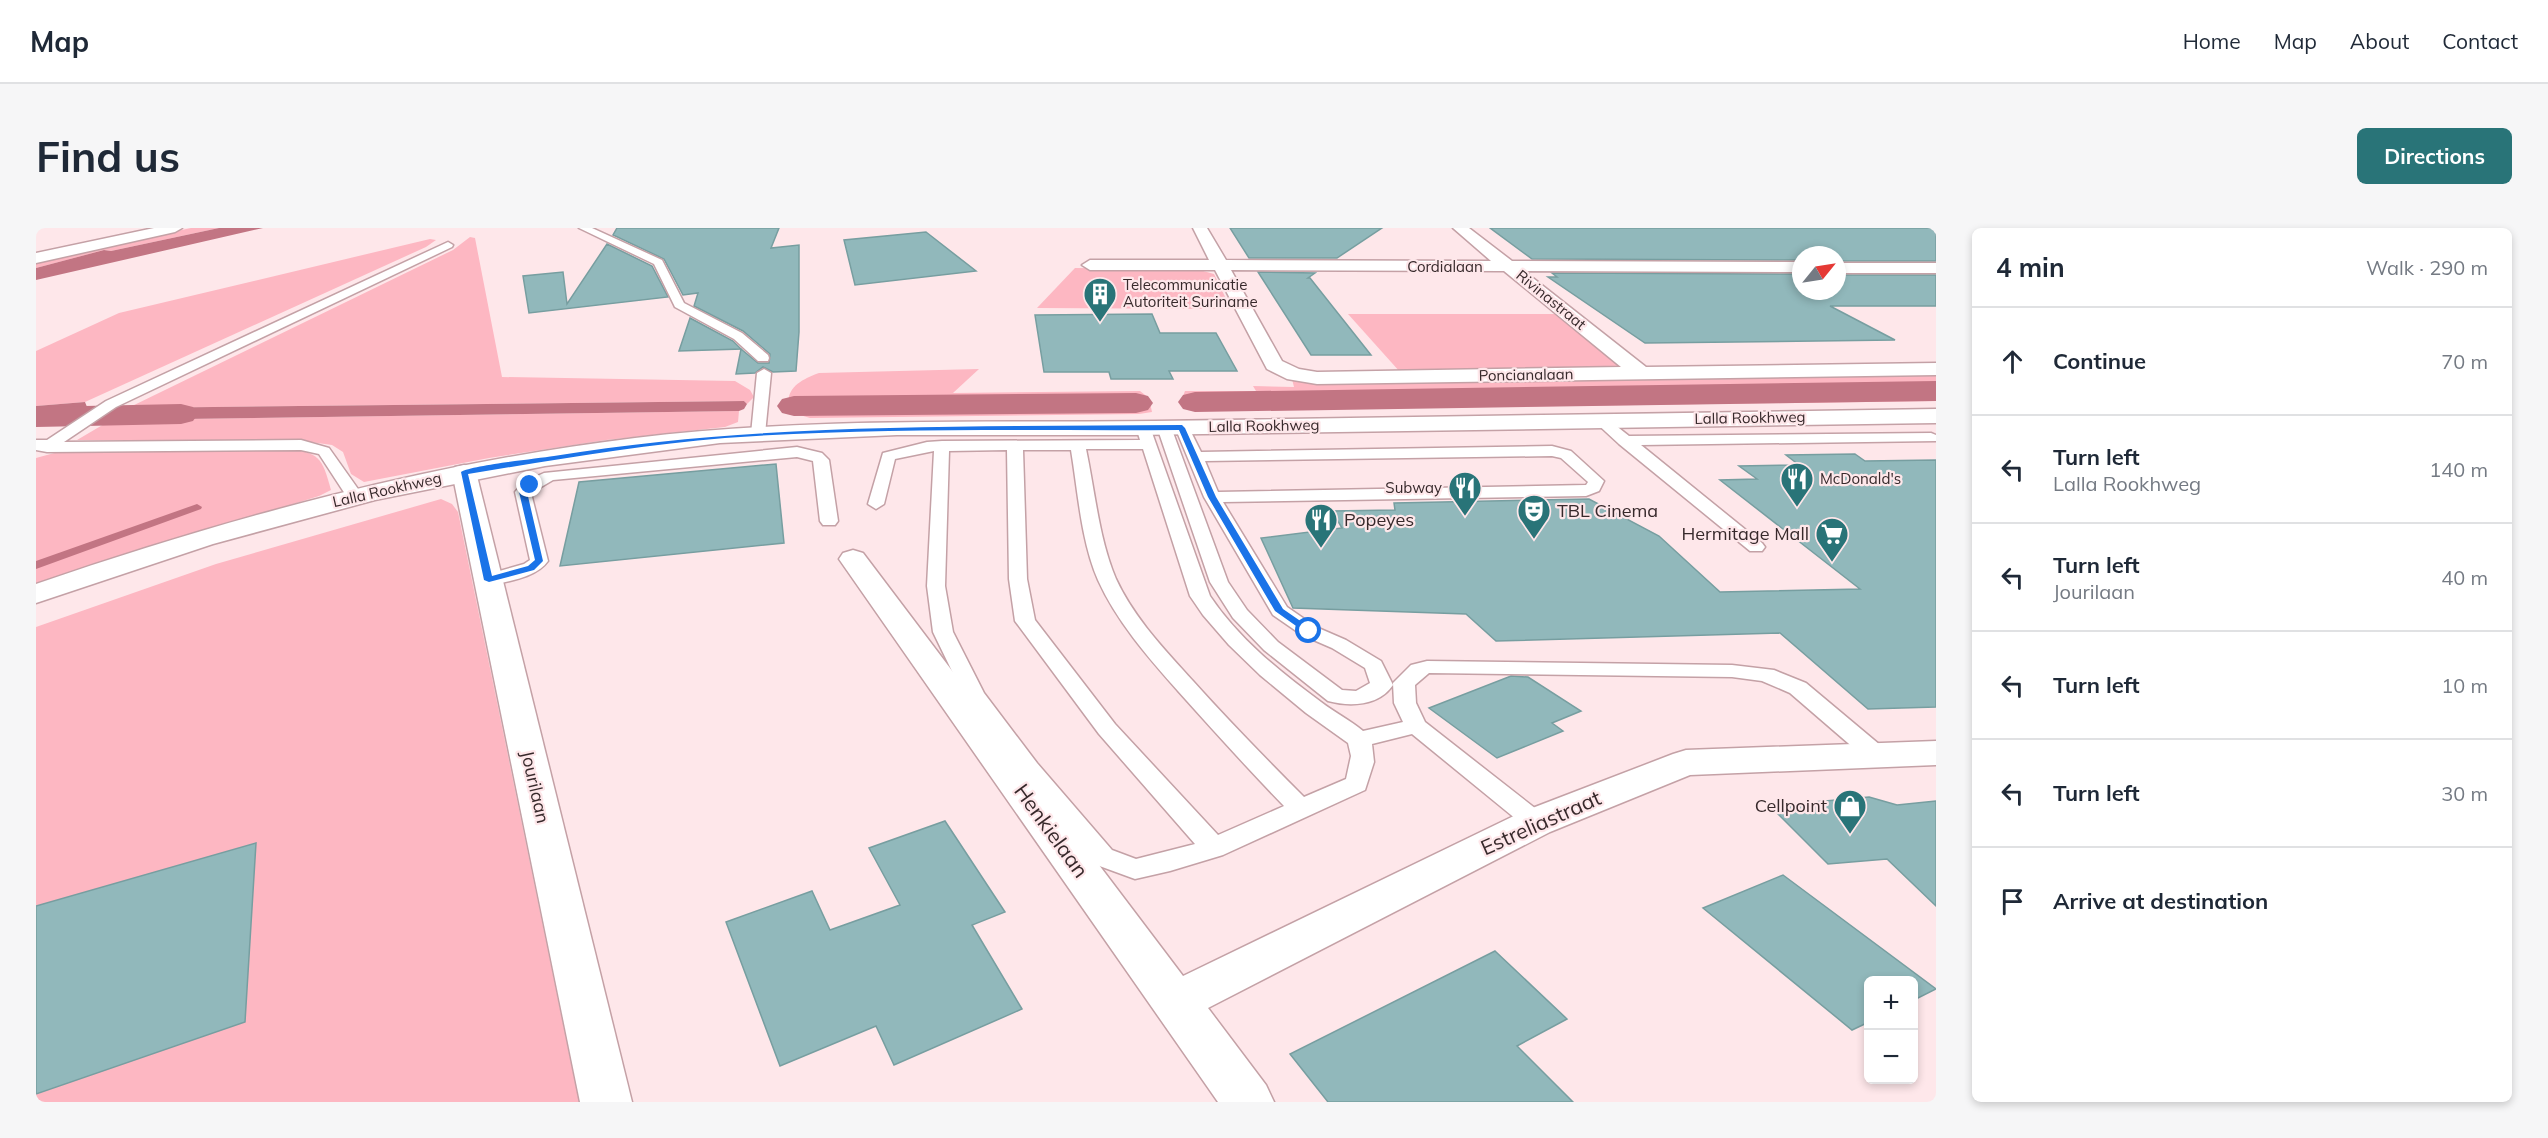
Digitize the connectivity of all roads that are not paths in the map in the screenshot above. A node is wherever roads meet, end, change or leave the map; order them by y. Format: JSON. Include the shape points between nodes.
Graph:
{"nodes":[{"id":1,"x":175,"y":228,"type":"edge"},
{"id":2,"x":584,"y":228,"type":"edge"},
{"id":3,"x":1200,"y":228,"type":"edge"},
{"id":4,"x":1460,"y":228,"type":"edge"},
{"id":5,"x":75,"y":238,"type":"dead end"},
{"id":6,"x":95,"y":244,"type":"junction"},
{"id":7,"x":448,"y":245,"type":"dead end"},
{"id":8,"x":36,"y":258,"type":"edge"},
{"id":9,"x":1090,"y":265,"type":"dead end"},
{"id":10,"x":1219,"y":266,"type":"junction"},
{"id":11,"x":1510,"y":267,"type":"junction"},
{"id":12,"x":1792,"y":267,"type":"edge"},
{"id":13,"x":1846,"y":268,"type":"edge"},
{"id":14,"x":1936,"y":268,"type":"edge"},
{"id":15,"x":1936,"y":369,"type":"edge"},
{"id":16,"x":1642,"y":374,"type":"junction"},
{"id":17,"x":1600,"y":420,"type":"junction"},
{"id":18,"x":1934,"y":431,"type":"edge"},
{"id":19,"x":1159,"y":432,"type":"junction"},
{"id":20,"x":758,"y":434,"type":"junction"},
{"id":21,"x":1624,"y":441,"type":"junction"},
{"id":22,"x":1015,"y":444,"type":"junction"},
{"id":23,"x":1078,"y":444,"type":"junction"},
{"id":24,"x":43,"y":446,"type":"edge"},
{"id":25,"x":942,"y":446,"type":"junction"},
{"id":26,"x":36,"y":453,"type":"edge"},
{"id":27,"x":1194,"y":457,"type":"junction"},
{"id":28,"x":464,"y":472,"type":"junction"},
{"id":29,"x":356,"y":496,"type":"junction"},
{"id":30,"x":1212,"y":497,"type":"junction"},
{"id":31,"x":876,"y":504,"type":"dead end"},
{"id":32,"x":829,"y":521,"type":"dead end"},
{"id":33,"x":1756,"y":547,"type":"dead end"},
{"id":34,"x":853,"y":559,"type":"dead end"},
{"id":35,"x":489,"y":580,"type":"junction"},
{"id":36,"x":36,"y":594,"type":"edge"},
{"id":37,"x":1416,"y":726,"type":"junction"},
{"id":38,"x":1358,"y":740,"type":"junction"},
{"id":39,"x":1936,"y":753,"type":"edge"},
{"id":40,"x":1878,"y":756,"type":"junction"},
{"id":41,"x":1301,"y":809,"type":"junction"},
{"id":42,"x":1536,"y":822,"type":"junction"},
{"id":43,"x":1214,"y":848,"type":"junction"},
{"id":44,"x":1176,"y":1002,"type":"junction"},
{"id":45,"x":606,"y":1102,"type":"edge"},
{"id":46,"x":1248,"y":1102,"type":"edge"}],
"edges":[{"from":1,"to":6,"type":"street"},
{"from":2,"to":20,"type":"lane","via":[[658,262],[679,304],[738,336],[763,365]]},
{"from":3,"to":10,"type":"street","name":"Poncianalaan"},
{"from":4,"to":11,"type":"street","name":"Rivinastraat"},
{"from":5,"to":6,"type":"street"},
{"from":6,"to":8,"type":"street"},
{"from":7,"to":24,"type":"lane","via":[[111,404]]},
{"from":9,"to":10,"type":"street","name":"Cordialaan"},
{"from":10,"to":11,"type":"street","name":"Cordialaan"},
{"from":10,"to":16,"type":"street","name":"Poncianalaan","via":[[1274,365],[1294,375],[1317,378]]},
{"from":11,"to":12,"type":"street","name":"Cordialaan"},
{"from":11,"to":16,"type":"street","name":"Rivinastraat"},
{"from":13,"to":14,"type":"street"},
{"from":15,"to":16,"type":"street","name":"Poncianalaan"},
{"from":17,"to":18,"type":"street","name":"Lalla Rookhweg","via":[[1891,417]]},
{"from":17,"to":19,"type":"street","name":"Lalla Rookhweg"},
{"from":17,"to":21,"type":"lane"},
{"from":18,"to":21,"type":"lane"},
{"from":19,"to":20,"type":"street","name":"Lalla Rookhweg","via":[[829,430]]},
{"from":19,"to":23,"type":"lane"},
{"from":19,"to":27,"type":"lane"},
{"from":19,"to":30,"type":"lane","via":[[1219,582],[1240,614],[1271,646],[1336,696],[1360,698],[1382,685],[1374,665],[1280,611]]},
{"from":19,"to":38,"type":"lane","via":[[1200,596],[1208,611],[1312,707]]},
{"from":20,"to":28,"type":"street","name":"Lalla Rookhweg","via":[[619,447]]},
{"from":21,"to":33,"type":"lane"},
{"from":22,"to":23,"type":"lane"},
{"from":22,"to":25,"type":"lane"},
{"from":22,"to":43,"type":"lane","via":[[1018,579],[1025,621],[1107,729]]},
{"from":23,"to":41,"type":"lane","via":[[1097,548],[1107,579],[1125,613],[1231,737]]},
{"from":24,"to":26,"type":"lane"},
{"from":24,"to":29,"type":"lane","via":[[301,445],[324,451]]},
{"from":25,"to":31,"type":"lane","via":[[888,456]]},
{"from":25,"to":43,"type":"lane","via":[[936,586],[943,632],[974,695],[1029,769],[1103,857],[1135,870]]},
{"from":27,"to":30,"type":"lane"},
{"from":27,"to":30,"type":"lane","via":[[1552,451],[1566,454],[1596,481],[1586,491]]},
{"from":28,"to":29,"type":"street","name":"Lalla Rookhweg"},
{"from":28,"to":35,"type":"street","name":"Jourilaan"},
{"from":29,"to":36,"type":"street","name":"Lalla Rookhweg","via":[[246,525]]},
{"from":32,"to":35,"type":"lane","via":[[821,460],[804,453],[550,476],[523,492],[539,561],[531,568]]},
{"from":34,"to":44,"type":"street","name":"Henkielaan"},
{"from":35,"to":45,"type":"street","name":"Jourilaan"},
{"from":37,"to":38,"type":"lane"},
{"from":37,"to":40,"type":"lane","via":[[1405,703],[1404,683],[1427,667],[1732,671],[1766,675],[1798,688]]},
{"from":37,"to":42,"type":"lane"},
{"from":38,"to":41,"type":"lane","via":[[1364,765],[1356,784]]},
{"from":39,"to":40,"type":"street","name":"Estreliastraat"},
{"from":40,"to":42,"type":"street","name":"Estreliastraat","via":[[1686,763]]},
{"from":41,"to":43,"type":"lane"},
{"from":42,"to":44,"type":"street","name":"Estreliastraat"},
{"from":44,"to":46,"type":"street","name":"Henkielaan"}]}
